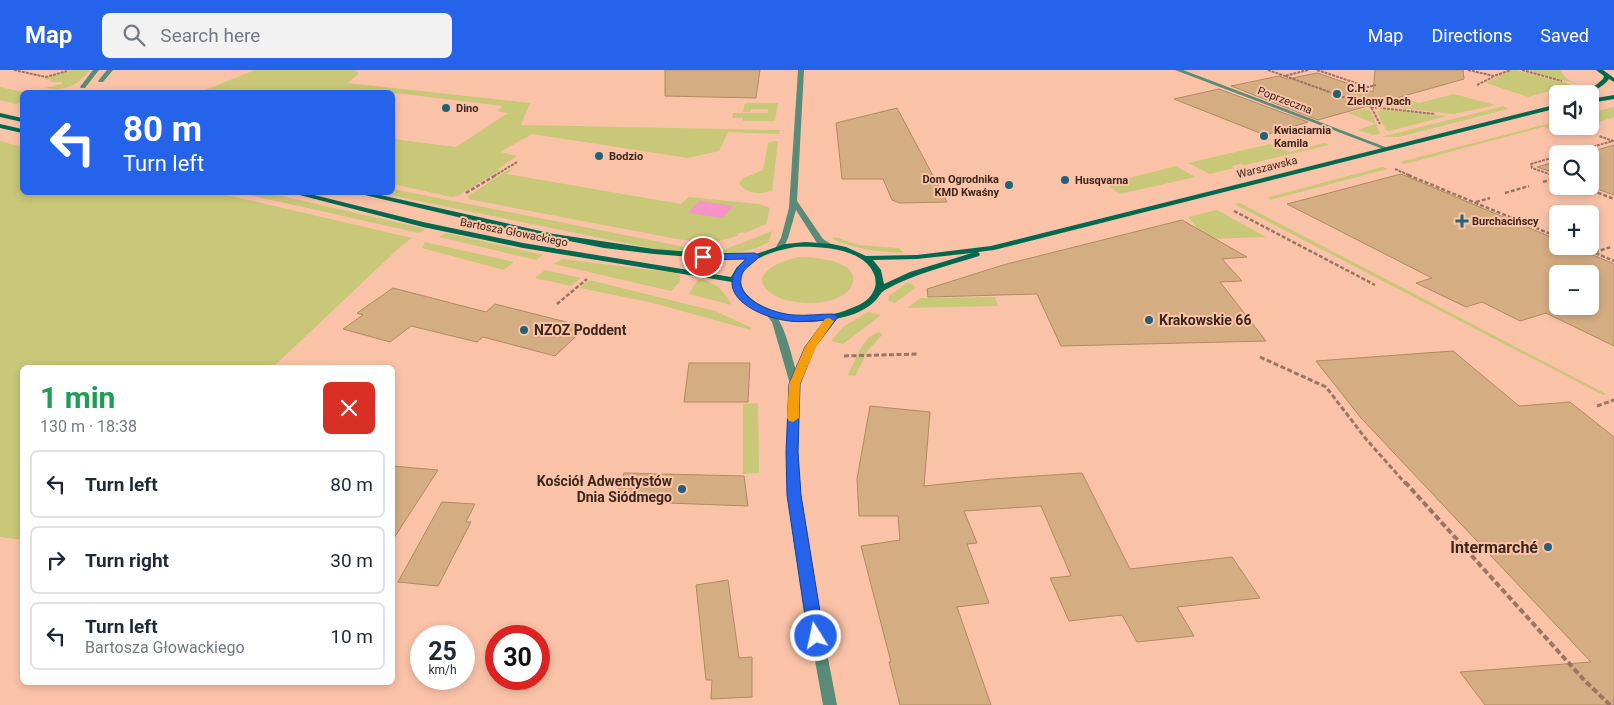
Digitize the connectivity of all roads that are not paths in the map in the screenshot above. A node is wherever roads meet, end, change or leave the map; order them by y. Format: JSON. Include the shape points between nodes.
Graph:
{"nodes":[{"id":1,"x":96,"y":70,"type":"edge"},
{"id":2,"x":110,"y":70,"type":"edge"},
{"id":3,"x":801,"y":70,"type":"edge"},
{"id":4,"x":1178,"y":70,"type":"edge"},
{"id":5,"x":1599,"y":70,"type":"edge"},
{"id":6,"x":1606,"y":76,"type":"junction"},
{"id":7,"x":1614,"y":80,"type":"edge"},
{"id":8,"x":101,"y":81,"type":"dead end"},
{"id":9,"x":1599,"y":85,"type":"edge"},
{"id":10,"x":83,"y":87,"type":"dead end"},
{"id":11,"x":1614,"y":97,"type":"edge"},
{"id":12,"x":1599,"y":99,"type":"edge"},
{"id":13,"x":1549,"y":107,"type":"edge"},
{"id":14,"x":0,"y":115,"type":"edge"},
{"id":15,"x":20,"y":120,"type":"edge"},
{"id":16,"x":0,"y":126,"type":"edge"},
{"id":17,"x":20,"y":131,"type":"edge"},
{"id":18,"x":1385,"y":148,"type":"junction"},
{"id":19,"x":303,"y":195,"type":"edge"},
{"id":20,"x":369,"y":195,"type":"edge"},
{"id":21,"x":793,"y":200,"type":"junction"},
{"id":22,"x":830,"y":246,"type":"junction"},
{"id":23,"x":780,"y":247,"type":"junction"},
{"id":24,"x":991,"y":248,"type":"junction"},
{"id":25,"x":755,"y":256,"type":"junction"},
{"id":26,"x":865,"y":258,"type":"junction"},
{"id":27,"x":736,"y":280,"type":"junction"},
{"id":28,"x":880,"y":289,"type":"junction"},
{"id":29,"x":769,"y":313,"type":"junction"},
{"id":30,"x":833,"y":317,"type":"junction"},
{"id":31,"x":795,"y":384,"type":"junction"},
{"id":32,"x":830,"y":705,"type":"edge"}],
"edges":[{"from":1,"to":10,"type":"street"},
{"from":2,"to":8,"type":"street"},
{"from":3,"to":21,"type":"street"},
{"from":4,"to":18,"type":"street","name":"Poprzeczna"},
{"from":5,"to":6,"type":"street"},
{"from":6,"to":7,"type":"street"},
{"from":6,"to":9,"type":"street"},
{"from":11,"to":12,"type":"street"},
{"from":13,"to":18,"type":"street","name":"Warszawska"},
{"from":14,"to":15,"type":"street"},
{"from":16,"to":17,"type":"street"},
{"from":18,"to":24,"type":"street","name":"Warszawska"},
{"from":19,"to":27,"type":"street","name":"Bartosza Głowackiego","via":[[437,228],[546,250]]},
{"from":20,"to":25,"type":"street","name":"Bartosza Głowackiego","via":[[614,248],[688,256]]},
{"from":21,"to":22,"type":"street","via":[[820,241]]},
{"from":21,"to":23,"type":"street","via":[[784,242]]},
{"from":22,"to":23,"type":"street","via":[[803,244]]},
{"from":22,"to":26,"type":"street"},
{"from":23,"to":25,"type":"street"},
{"from":24,"to":26,"type":"street","name":"Warszawska","via":[[917,257]]},
{"from":24,"to":28,"type":"street","name":"Warszawska","via":[[913,274]]},
{"from":25,"to":27,"type":"street","via":[[740,270]]},
{"from":26,"to":28,"type":"street","via":[[876,270]]},
{"from":27,"to":29,"type":"street","via":[[744,299]]},
{"from":28,"to":30,"type":"street","via":[[861,308]]},
{"from":29,"to":30,"type":"street","via":[[795,319]]},
{"from":29,"to":31,"type":"street","via":[[778,328]]},
{"from":30,"to":31,"type":"street","via":[[810,347]]},
{"from":31,"to":32,"type":"street","via":[[794,495],[803,563]]}]}
